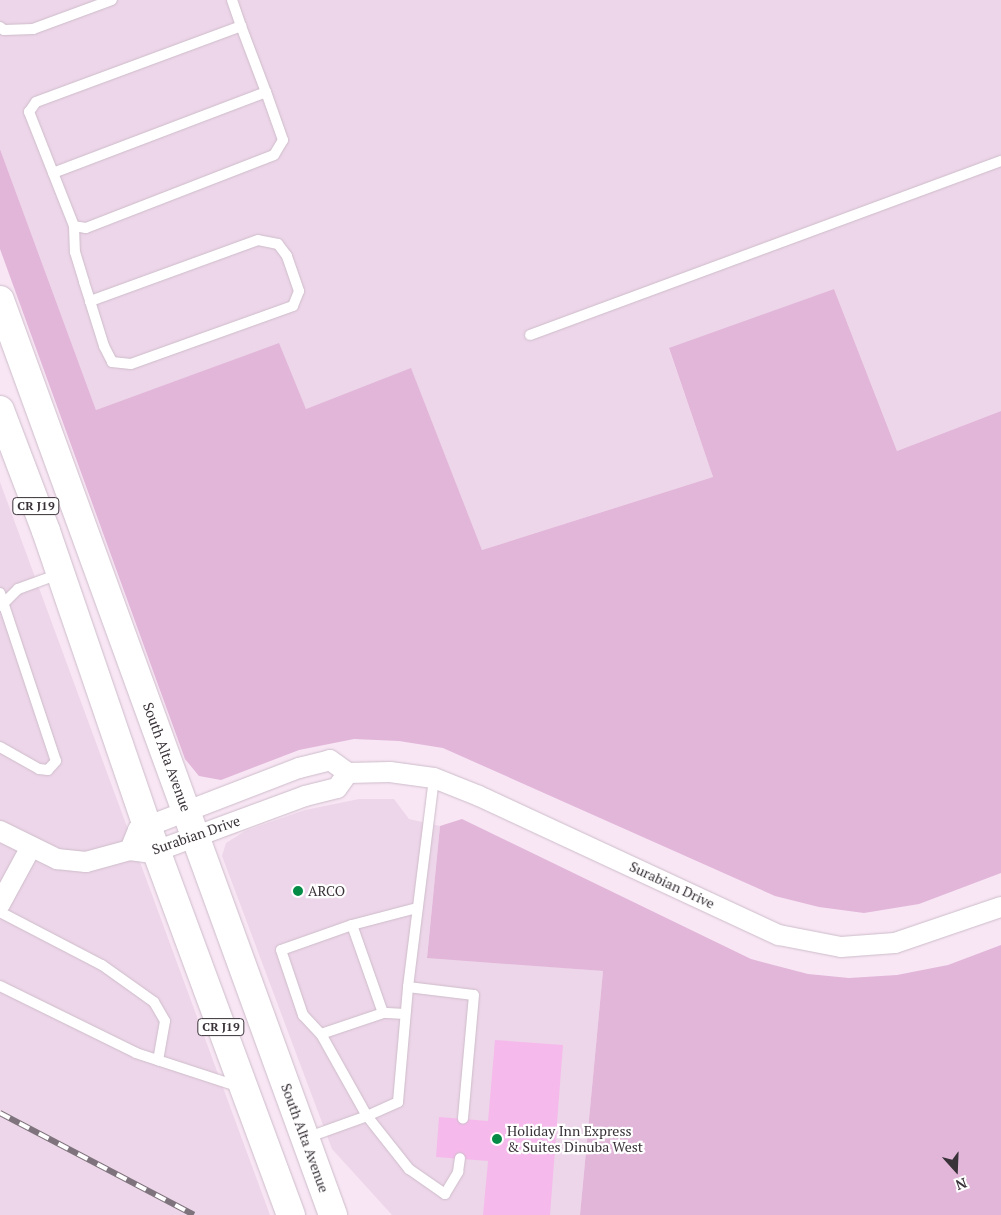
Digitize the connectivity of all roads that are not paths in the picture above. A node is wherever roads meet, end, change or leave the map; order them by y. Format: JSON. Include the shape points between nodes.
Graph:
{"nodes":[{"id":1,"x":112,"y":0,"type":"edge"},
{"id":2,"x":232,"y":0,"type":"edge"},
{"id":3,"x":241,"y":26,"type":"junction"},
{"id":4,"x":0,"y":27,"type":"edge"},
{"id":5,"x":266,"y":92,"type":"junction"},
{"id":6,"x":1001,"y":161,"type":"edge"},
{"id":7,"x":53,"y":173,"type":"junction"},
{"id":8,"x":74,"y":226,"type":"junction"},
{"id":9,"x":0,"y":300,"type":"edge"},
{"id":10,"x":90,"y":301,"type":"junction"},
{"id":11,"x":530,"y":335,"type":"dead end"},
{"id":12,"x":0,"y":410,"type":"edge"},
{"id":13,"x":59,"y":574,"type":"junction"},
{"id":14,"x":1,"y":600,"type":"edge"},
{"id":15,"x":0,"y":747,"type":"edge"},
{"id":16,"x":348,"y":772,"type":"junction"},
{"id":17,"x":434,"y":778,"type":"junction"},
{"id":18,"x":186,"y":810,"type":"junction"},
{"id":19,"x":147,"y":826,"type":"junction"},
{"id":20,"x":0,"y":831,"type":"edge"},
{"id":21,"x":194,"y":837,"type":"junction"},
{"id":22,"x":31,"y":847,"type":"junction"},
{"id":23,"x":143,"y":851,"type":"junction"},
{"id":24,"x":0,"y":904,"type":"edge"},
{"id":25,"x":1001,"y":907,"type":"edge"},
{"id":26,"x":417,"y":908,"type":"junction"},
{"id":27,"x":0,"y":912,"type":"edge"},
{"id":28,"x":352,"y":925,"type":"junction"},
{"id":29,"x":0,"y":986,"type":"edge"},
{"id":30,"x":408,"y":987,"type":"junction"},
{"id":31,"x":383,"y":1013,"type":"junction"},
{"id":32,"x":405,"y":1014,"type":"junction"},
{"id":33,"x":320,"y":1034,"type":"junction"},
{"id":34,"x":158,"y":1060,"type":"junction"},
{"id":35,"x":244,"y":1088,"type":"junction"},
{"id":36,"x":367,"y":1116,"type":"junction"},
{"id":37,"x":463,"y":1119,"type":"dead end"},
{"id":38,"x":305,"y":1138,"type":"junction"},
{"id":39,"x":460,"y":1158,"type":"dead end"},
{"id":40,"x":291,"y":1215,"type":"edge"},
{"id":41,"x":333,"y":1215,"type":"edge"}],
"edges":[{"from":1,"to":4,"type":"lane","via":[[34,29],[4,30]]},
{"from":2,"to":3,"type":"lane"},
{"from":3,"to":5,"type":"lane"},
{"from":3,"to":7,"type":"lane","via":[[36,102],[29,112]]},
{"from":5,"to":7,"type":"lane"},
{"from":5,"to":8,"type":"lane","via":[[283,140],[274,155],[86,228]]},
{"from":6,"to":11,"type":"lane"},
{"from":7,"to":8,"type":"lane"},
{"from":8,"to":10,"type":"lane","via":[[75,252]]},
{"from":9,"to":18,"type":"main road","name":"South Alta Avenue","number":"CR J19"},
{"from":10,"to":10,"type":"lane","via":[[112,362],[131,364],[293,306],[299,291],[287,256],[278,244],[258,240]]},
{"from":12,"to":13,"type":"main road","number":"CR J19"},
{"from":13,"to":14,"type":"lane","via":[[18,589]]},
{"from":13,"to":19,"type":"main road","number":"CR J19"},
{"from":14,"to":15,"type":"lane","via":[[56,761],[48,770],[39,769]]},
{"from":16,"to":17,"type":"street","name":"Surabian Drive","via":[[390,772]]},
{"from":16,"to":18,"type":"street","name":"Surabian Drive","via":[[330,760]]},
{"from":16,"to":21,"type":"street","name":"Surabian Drive","via":[[337,788],[305,796]]},
{"from":17,"to":25,"type":"street","name":"Surabian Drive","via":[[779,935],[841,947],[895,943]]},
{"from":17,"to":26,"type":"lane"},
{"from":18,"to":19,"type":"street","name":"Surabian Drive"},
{"from":18,"to":21,"type":"main road","name":"South Alta Avenue","number":"CR J19"},
{"from":19,"to":23,"type":"main road","number":"CR J19"},
{"from":20,"to":22,"type":"street","name":"Surabian Drive"},
{"from":21,"to":23,"type":"street","name":"Surabian Drive"},
{"from":21,"to":38,"type":"main road","name":"South Alta Avenue","number":"CR J19"},
{"from":22,"to":23,"type":"street","name":"Surabian Drive","via":[[57,859],[86,862]]},
{"from":22,"to":24,"type":"street"},
{"from":23,"to":35,"type":"main road","number":"CR J19"},
{"from":26,"to":28,"type":"lane"},
{"from":26,"to":30,"type":"lane"},
{"from":27,"to":34,"type":"lane","via":[[102,965],[154,1002],[164,1021]]},
{"from":28,"to":31,"type":"lane"},
{"from":28,"to":33,"type":"lane","via":[[281,950],[304,1015]]},
{"from":29,"to":34,"type":"lane","via":[[136,1053]]},
{"from":30,"to":32,"type":"lane"},
{"from":30,"to":37,"type":"lane","via":[[474,995]]},
{"from":31,"to":32,"type":"lane"},
{"from":31,"to":33,"type":"lane"},
{"from":32,"to":36,"type":"lane","via":[[398,1102]]},
{"from":33,"to":36,"type":"lane"},
{"from":34,"to":35,"type":"lane"},
{"from":35,"to":40,"type":"main road","number":"CR J19"},
{"from":36,"to":38,"type":"lane"},
{"from":36,"to":39,"type":"lane","via":[[410,1169],[445,1194],[458,1172]]},
{"from":38,"to":41,"type":"main road","name":"South Alta Avenue","number":"CR J19"}]}
